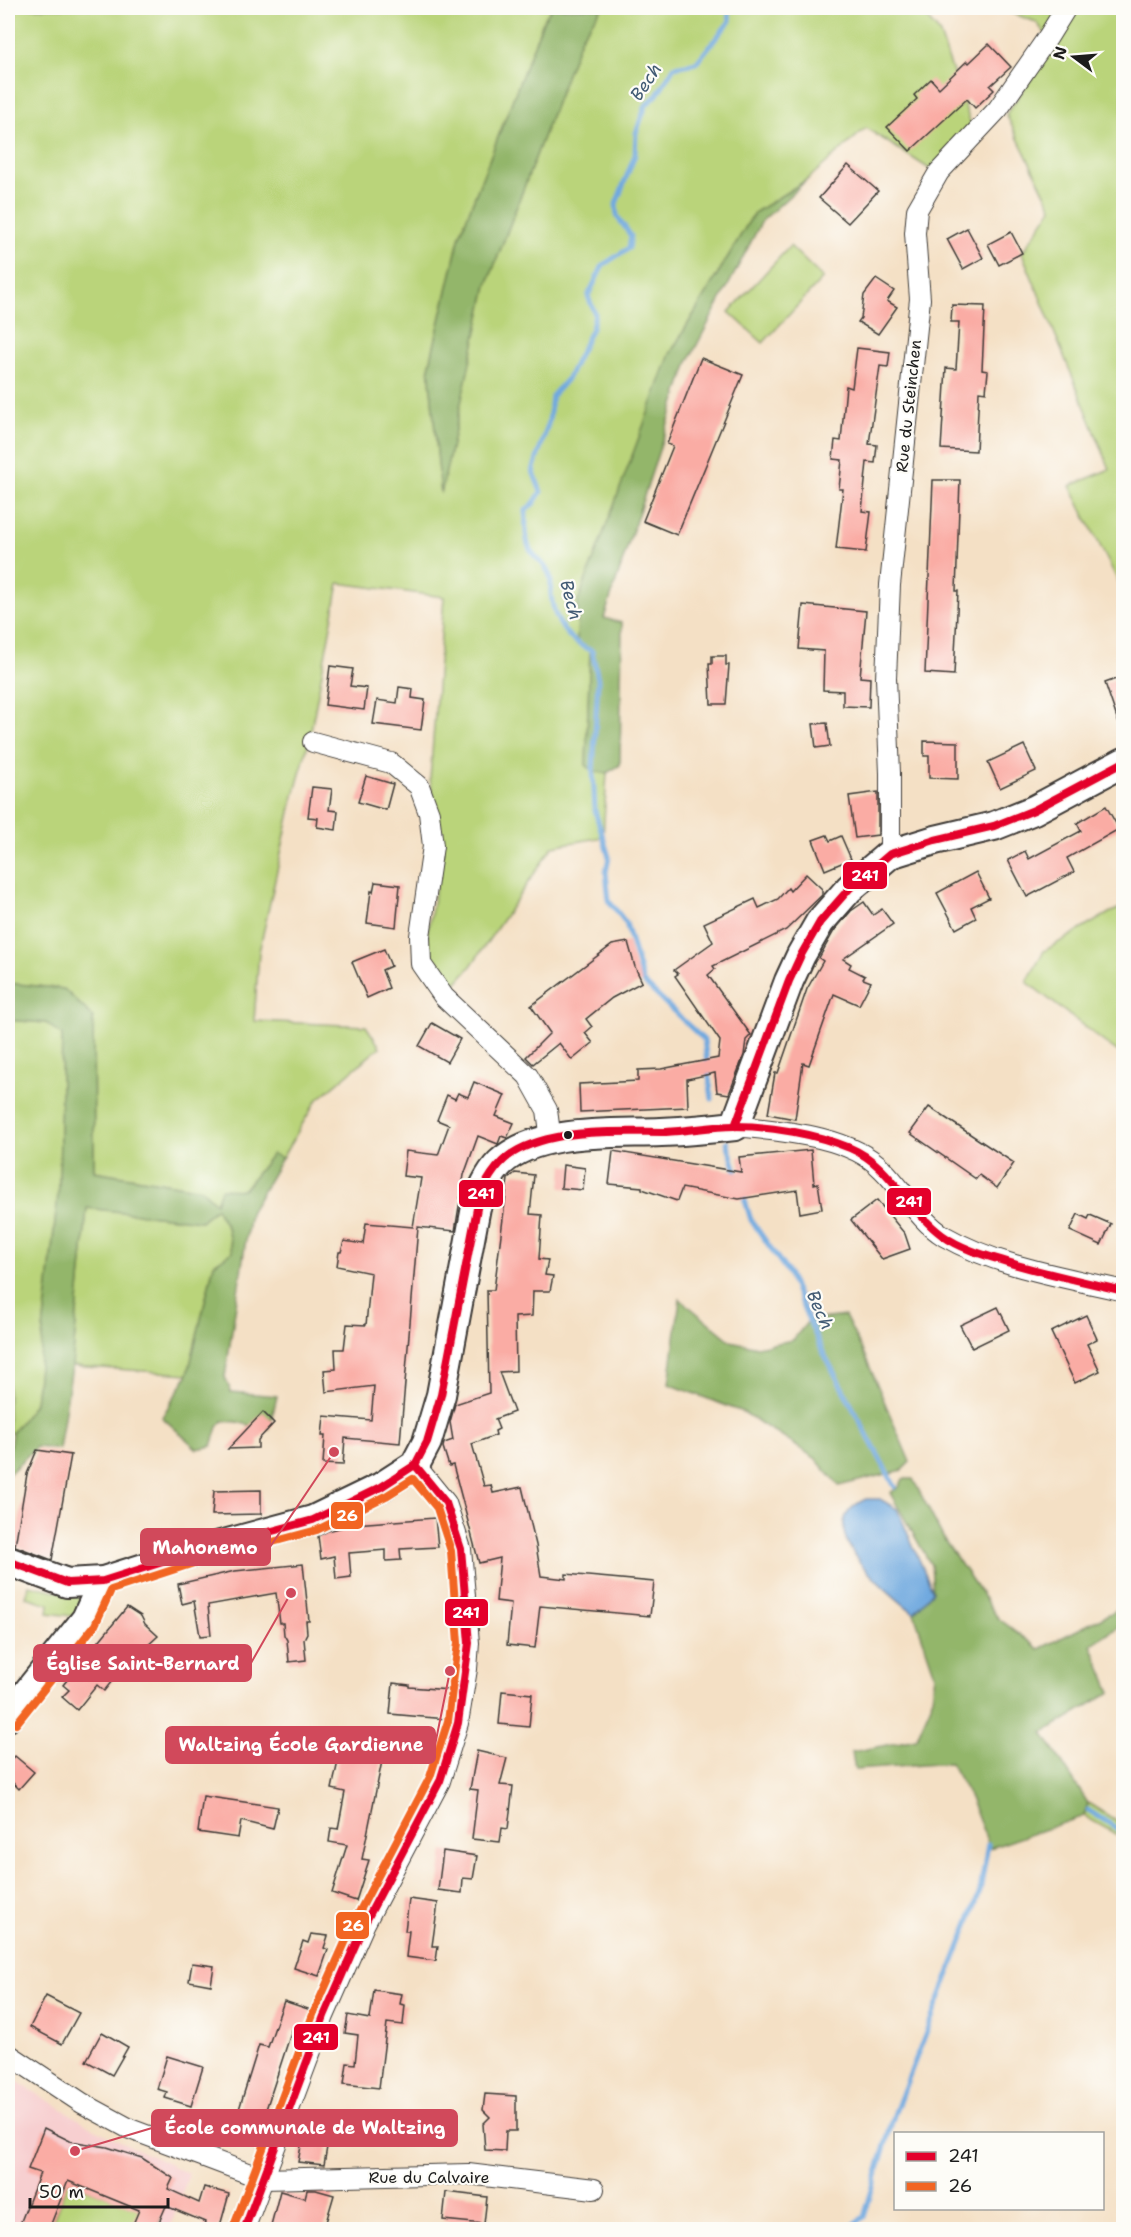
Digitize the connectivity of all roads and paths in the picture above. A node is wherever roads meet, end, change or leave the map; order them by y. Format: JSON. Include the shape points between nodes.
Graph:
{"nodes":[{"id":1,"x":1066,"y":8,"type":"edge"},
{"id":2,"x":313,"y":742,"type":"dead end"},
{"id":3,"x":1124,"y":762,"type":"edge"},
{"id":4,"x":890,"y":854,"type":"junction"},
{"id":5,"x":735,"y":1126,"type":"junction"},
{"id":6,"x":551,"y":1140,"type":"junction"},
{"id":7,"x":1124,"y":1291,"type":"edge"},
{"id":8,"x":415,"y":1465,"type":"junction"},
{"id":9,"x":8,"y":1561,"type":"edge"},
{"id":10,"x":103,"y":1581,"type":"junction"},
{"id":11,"x":8,"y":1717,"type":"edge"},
{"id":12,"x":8,"y":2055,"type":"edge"},
{"id":13,"x":263,"y":2179,"type":"junction"},
{"id":14,"x":594,"y":2189,"type":"dead end"},
{"id":15,"x":244,"y":2229,"type":"edge"}],
"edges":[{"from":1,"to":4,"type":"street","name":"Rue du Steinchen","via":[[998,109],[939,172],[917,210],[920,299],[890,585],[886,666]]},
{"from":2,"to":6,"type":"street","via":[[391,763],[419,786],[429,813],[432,846],[420,936],[421,964],[444,997],[528,1076],[547,1110]]},
{"from":3,"to":4,"type":"street","via":[[1034,810],[994,826]]},
{"from":4,"to":5,"type":"street","via":[[849,889],[820,922],[801,955]]},
{"from":5,"to":6,"type":"street","via":[[574,1135]]},
{"from":5,"to":7,"type":"street","via":[[786,1131],[852,1149],[882,1168],[911,1206],[941,1234],[978,1254]]},
{"from":6,"to":8,"type":"street","via":[[518,1150],[500,1163],[483,1188],[476,1207],[441,1395],[427,1442]]},
{"from":8,"to":10,"type":"street","via":[[381,1487],[313,1520]]},
{"from":8,"to":13,"type":"street","via":[[446,1503],[461,1549],[469,1643],[464,1697],[440,1781],[365,1923],[324,2016]]},
{"from":9,"to":10,"type":"street","via":[[67,1583]]},
{"from":10,"to":11,"type":"street","via":[[86,1618]]},
{"from":12,"to":13,"type":"street","via":[[130,2129]]},
{"from":13,"to":14,"type":"street","name":"Rue du Calvaire","via":[[468,2174]]},
{"from":13,"to":15,"type":"street"}]}
